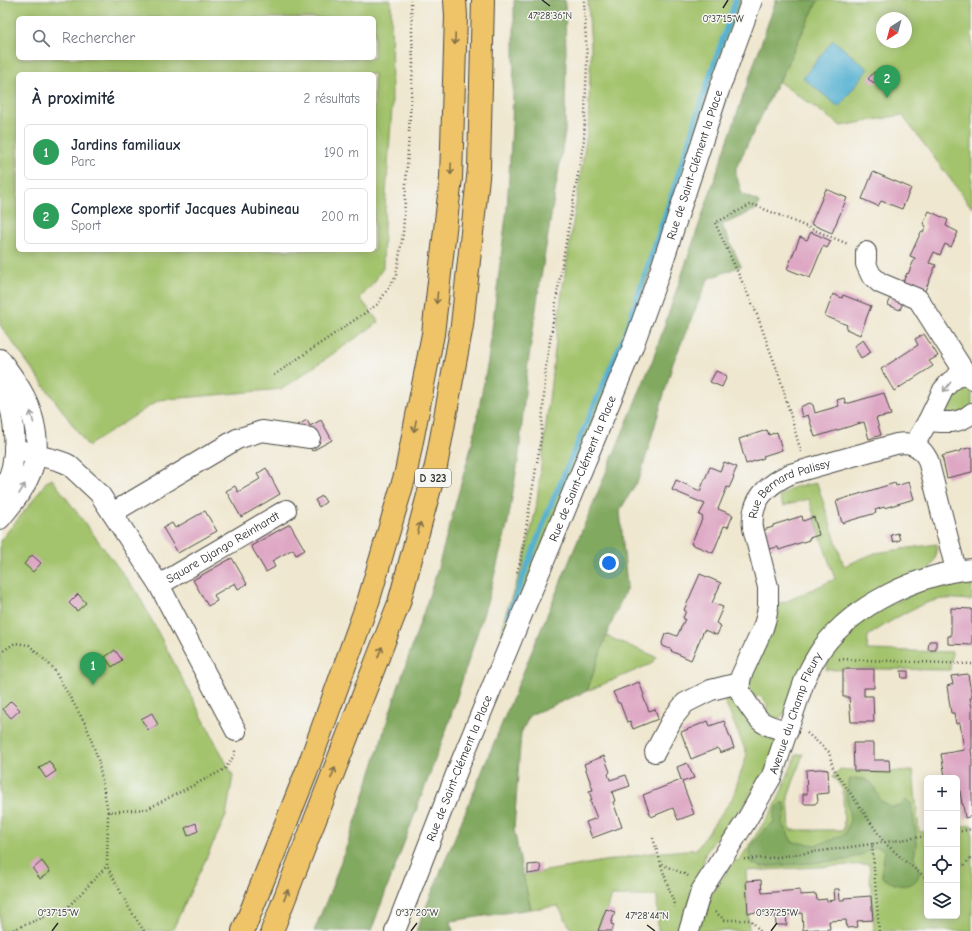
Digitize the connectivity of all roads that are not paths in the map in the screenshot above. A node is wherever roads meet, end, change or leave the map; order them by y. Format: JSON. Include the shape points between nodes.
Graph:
{"nodes":[{"id":1,"x":455,"y":0,"type":"edge"},
{"id":2,"x":483,"y":0,"type":"edge"},
{"id":3,"x":752,"y":0,"type":"edge"},
{"id":4,"x":866,"y":252,"type":"road end"},
{"id":5,"x":0,"y":360,"type":"edge"},
{"id":6,"x":967,"y":374,"type":"edge"},
{"id":7,"x":0,"y":377,"type":"edge"},
{"id":8,"x":972,"y":413,"type":"edge"},
{"id":9,"x":928,"y":421,"type":"junction"},
{"id":10,"x":310,"y":438,"type":"dead end"},
{"id":11,"x":914,"y":445,"type":"junction"},
{"id":12,"x":14,"y":448,"type":"junction"},
{"id":13,"x":36,"y":455,"type":"junction"},
{"id":14,"x":0,"y":499,"type":"edge"},
{"id":15,"x":286,"y":510,"type":"dead end"},
{"id":16,"x":112,"y":513,"type":"junction"},
{"id":17,"x":0,"y":519,"type":"edge"},
{"id":18,"x":964,"y":569,"type":"edge"},
{"id":19,"x":159,"y":585,"type":"junction"},
{"id":20,"x":739,"y":683,"type":"junction"},
{"id":21,"x":795,"y":730,"type":"junction"},
{"id":22,"x":236,"y":731,"type":"road end"},
{"id":23,"x":655,"y":752,"type":"dead end"},
{"id":24,"x":243,"y":931,"type":"edge"},
{"id":25,"x":272,"y":931,"type":"edge"},
{"id":26,"x":395,"y":931,"type":"edge"},
{"id":27,"x":689,"y":931,"type":"edge"}],
"edges":[{"from":1,"to":24,"type":"highway","number":"D 323","one_way":true,"via":[[451,178],[433,334],[406,472],[369,599],[306,773]]},
{"from":25,"to":2,"type":"highway","number":"D 323","one_way":true,"via":[[399,603],[436,466],[462,325],[479,168]]},
{"from":3,"to":26,"type":"street","name":"Rue de Saint-Clément la Place","via":[[632,349],[458,769]]},
{"from":4,"to":6,"type":"street","via":[[866,264],[871,276],[880,283],[918,299]]},
{"from":13,"to":5,"type":"street","one_way":true,"via":[[32,413],[15,380]]},
{"from":6,"to":9,"type":"street","one_way":true,"via":[[957,376],[943,390]]},
{"from":7,"to":12,"type":"street","via":[[12,413]]},
{"from":8,"to":9,"type":"street","via":[[960,421]]},
{"from":9,"to":11,"type":"street"},
{"from":10,"to":16,"type":"street","via":[[262,431],[237,439]]},
{"from":11,"to":18,"type":"street","via":[[928,460]]},
{"from":11,"to":20,"type":"street","name":"Rue Bernard Palissy","via":[[896,444],[790,474],[775,482],[763,493],[753,512],[752,521],[768,587],[768,607],[763,628]]},
{"from":12,"to":13,"type":"street"},
{"from":12,"to":14,"type":"street","via":[[12,466]]},
{"from":13,"to":16,"type":"street","via":[[69,465],[98,492]]},
{"from":17,"to":13,"type":"street","one_way":true,"via":[[23,489]]},
{"from":15,"to":19,"type":"street","name":"Square Django Reinhardt"},
{"from":16,"to":19,"type":"street"},
{"from":18,"to":21,"type":"street","name":"Avenue du Champ Fleury","via":[[938,575],[888,595],[838,630],[810,668],[805,680]]},
{"from":19,"to":22,"type":"street"},
{"from":20,"to":21,"type":"street","via":[[743,697],[760,721],[769,726]]},
{"from":20,"to":23,"type":"street","via":[[711,690],[685,703],[673,718]]},
{"from":21,"to":27,"type":"street","name":"Avenue du Champ Fleury","via":[[764,791],[701,892]]}]}
